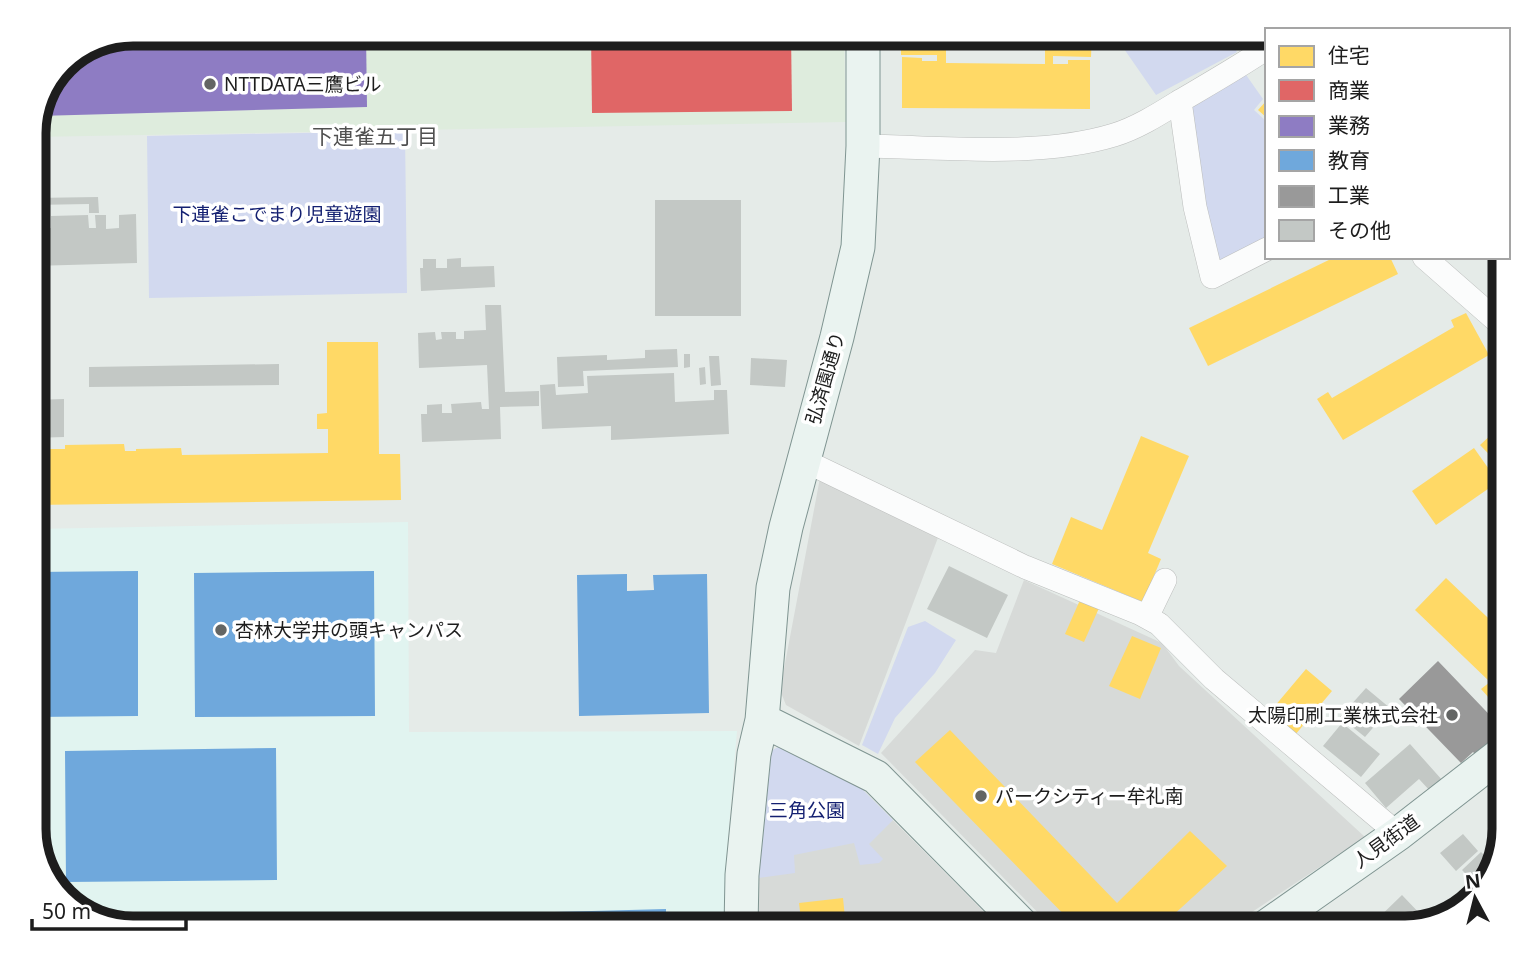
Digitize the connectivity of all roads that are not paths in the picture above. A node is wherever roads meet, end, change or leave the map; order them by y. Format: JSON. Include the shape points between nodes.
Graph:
{"nodes":[{"id":1,"x":863,"y":46,"type":"edge"},
{"id":2,"x":1265,"y":49,"type":"edge"},
{"id":3,"x":1180,"y":101,"type":"junction"},
{"id":4,"x":863,"y":146,"type":"junction"},
{"id":5,"x":1265,"y":250,"type":"edge"},
{"id":6,"x":1433,"y":260,"type":"edge"},
{"id":7,"x":1492,"y":316,"type":"edge"},
{"id":8,"x":803,"y":460,"type":"junction"},
{"id":9,"x":1165,"y":580,"type":"dead end"},
{"id":10,"x":1147,"y":617,"type":"junction"},
{"id":11,"x":762,"y":720,"type":"junction"},
{"id":12,"x":1492,"y":761,"type":"edge"},
{"id":13,"x":1398,"y":834,"type":"junction"},
{"id":14,"x":741,"y":916,"type":"edge"},
{"id":15,"x":1013,"y":916,"type":"edge"},
{"id":16,"x":1281,"y":916,"type":"edge"}],
"edges":[{"from":1,"to":4,"type":"street","name":"弘済園通り"},
{"from":2,"to":3,"type":"street"},
{"from":3,"to":4,"type":"street","via":[[1116,135],[1062,146]]},
{"from":3,"to":5,"type":"street","via":[[1195,207],[1212,277]]},
{"from":4,"to":8,"type":"street","name":"弘済園通り","via":[[858,247]]},
{"from":6,"to":7,"type":"street"},
{"from":8,"to":10,"type":"street","via":[[1025,567]]},
{"from":8,"to":11,"type":"street","name":"弘済園通り","via":[[773,588]]},
{"from":9,"to":10,"type":"street"},
{"from":10,"to":13,"type":"street"},
{"from":11,"to":14,"type":"street","name":"弘済園通り","via":[[754,754]]},
{"from":11,"to":15,"type":"street","via":[[876,777]]},
{"from":12,"to":13,"type":"street","name":"人見街道"},
{"from":13,"to":16,"type":"street","name":"人見街道"}]}
